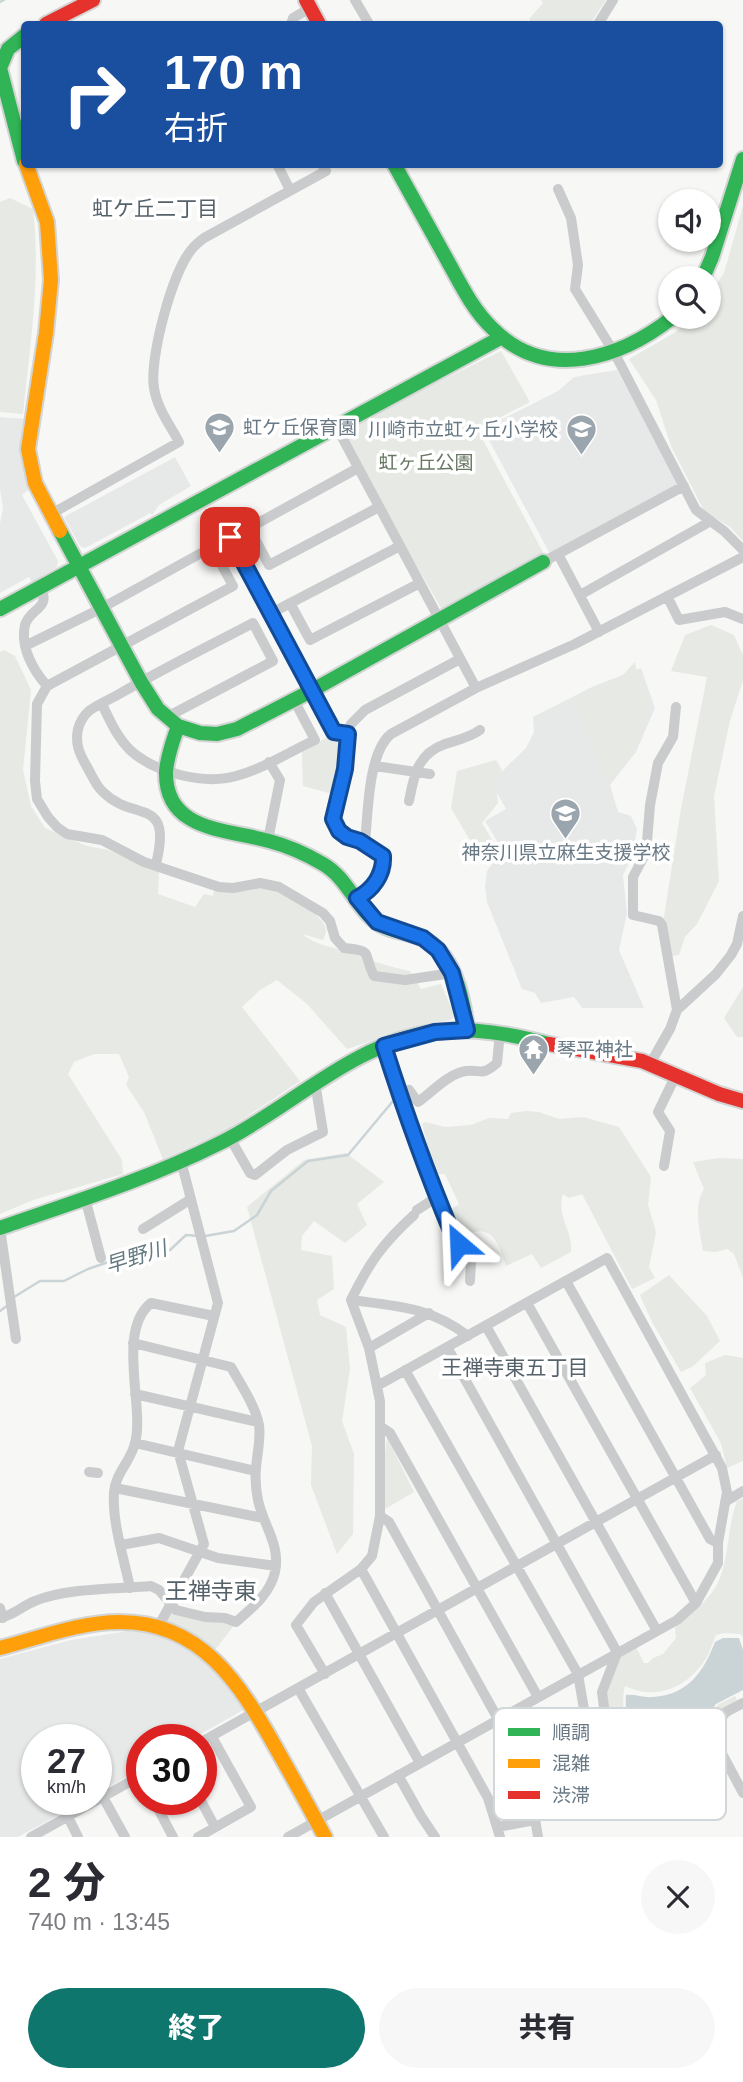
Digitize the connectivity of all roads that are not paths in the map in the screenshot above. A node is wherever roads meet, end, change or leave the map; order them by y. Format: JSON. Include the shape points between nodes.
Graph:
{"nodes":[{"id":1,"x":93,"y":0,"type":"edge"},
{"id":2,"x":355,"y":0,"type":"edge"},
{"id":3,"x":612,"y":0,"type":"edge"},
{"id":4,"x":308,"y":4,"type":"edge"},
{"id":5,"x":52,"y":21,"type":"edge"},
{"id":6,"x":292,"y":21,"type":"edge"},
{"id":7,"x":317,"y":21,"type":"edge"},
{"id":8,"x":367,"y":21,"type":"edge"},
{"id":9,"x":600,"y":21,"type":"edge"},
{"id":10,"x":21,"y":38,"type":"edge"},
{"id":11,"x":1,"y":54,"type":"edge"},
{"id":12,"x":21,"y":148,"type":"edge"},
{"id":13,"x":743,"y":159,"type":"edge"},
{"id":14,"x":27,"y":168,"type":"edge"},
{"id":15,"x":279,"y":168,"type":"edge"},
{"id":16,"x":324,"y":168,"type":"edge"},
{"id":17,"x":396,"y":168,"type":"edge"},
{"id":18,"x":558,"y":189,"type":"dead end"},
{"id":19,"x":290,"y":190,"type":"junction"},
{"id":20,"x":708,"y":266,"type":"edge"},
{"id":21,"x":658,"y":327,"type":"edge"},
{"id":22,"x":502,"y":337,"type":"junction"},
{"id":23,"x":615,"y":354,"type":"junction"},
{"id":24,"x":336,"y":426,"type":"junction"},
{"id":25,"x":358,"y":468,"type":"junction"},
{"id":26,"x":684,"y":486,"type":"junction"},
{"id":27,"x":379,"y":507,"type":"junction"},
{"id":28,"x":51,"y":514,"type":"junction"},
{"id":29,"x":711,"y":521,"type":"junction"},
{"id":30,"x":229,"y":535,"type":"dead end"},
{"id":31,"x":400,"y":547,"type":"junction"},
{"id":32,"x":743,"y":550,"type":"edge"},
{"id":33,"x":558,"y":554,"type":"junction"},
{"id":34,"x":743,"y":556,"type":"edge"},
{"id":35,"x":543,"y":562,"type":"joint"},
{"id":36,"x":78,"y":565,"type":"junction"},
{"id":37,"x":420,"y":583,"type":"junction"},
{"id":38,"x":41,"y":588,"type":"junction"},
{"id":39,"x":580,"y":595,"type":"junction"},
{"id":40,"x":667,"y":596,"type":"junction"},
{"id":41,"x":290,"y":603,"type":"junction"},
{"id":42,"x":0,"y":609,"type":"edge"},
{"id":43,"x":100,"y":609,"type":"junction"},
{"id":44,"x":279,"y":609,"type":"dead end"},
{"id":45,"x":743,"y":619,"type":"edge"},
{"id":46,"x":440,"y":621,"type":"junction"},
{"id":47,"x":599,"y":632,"type":"junction"},
{"id":48,"x":121,"y":645,"type":"junction"},
{"id":49,"x":25,"y":646,"type":"junction"},
{"id":50,"x":460,"y":659,"type":"junction"},
{"id":51,"x":141,"y":682,"type":"junction"},
{"id":52,"x":47,"y":686,"type":"junction"},
{"id":53,"x":476,"y":688,"type":"junction"},
{"id":54,"x":311,"y":691,"type":"junction"},
{"id":55,"x":294,"y":700,"type":"junction"},
{"id":56,"x":102,"y":704,"type":"junction"},
{"id":57,"x":676,"y":707,"type":"dead end"},
{"id":58,"x":172,"y":721,"type":"junction"},
{"id":59,"x":480,"y":730,"type":"dead end"},
{"id":60,"x":348,"y":734,"type":"junction"},
{"id":61,"x":269,"y":762,"type":"junction"},
{"id":62,"x":375,"y":766,"type":"junction"},
{"id":63,"x":167,"y":771,"type":"junction"},
{"id":64,"x":415,"y":771,"type":"junction"},
{"id":65,"x":430,"y":774,"type":"dead end"},
{"id":66,"x":409,"y":801,"type":"dead end"},
{"id":67,"x":268,"y":840,"type":"junction"},
{"id":68,"x":365,"y":843,"type":"junction"},
{"id":69,"x":156,"y":864,"type":"junction"},
{"id":70,"x":357,"y":898,"type":"junction"},
{"id":71,"x":743,"y":916,"type":"edge"},
{"id":72,"x":452,"y":973,"type":"junction"},
{"id":73,"x":677,"y":1010,"type":"junction"},
{"id":74,"x":467,"y":1030,"type":"junction"},
{"id":75,"x":500,"y":1033,"type":"junction"},
{"id":76,"x":384,"y":1046,"type":"junction"},
{"id":77,"x":650,"y":1064,"type":"junction"},
{"id":78,"x":676,"y":1075,"type":"junction"},
{"id":79,"x":315,"y":1082,"type":"junction"},
{"id":80,"x":399,"y":1096,"type":"junction"},
{"id":81,"x":743,"y":1101,"type":"edge"},
{"id":82,"x":230,"y":1138,"type":"junction"},
{"id":83,"x":181,"y":1161,"type":"junction"},
{"id":84,"x":664,"y":1166,"type":"dead end"},
{"id":85,"x":437,"y":1197,"type":"junction"},
{"id":86,"x":85,"y":1198,"type":"junction"},
{"id":87,"x":191,"y":1199,"type":"junction"},
{"id":88,"x":0,"y":1228,"type":"edge"},
{"id":89,"x":143,"y":1229,"type":"dead end"},
{"id":90,"x":102,"y":1258,"type":"dead end"},
{"id":91,"x":470,"y":1281,"type":"dead end"},
{"id":92,"x":566,"y":1281,"type":"junction"},
{"id":93,"x":351,"y":1300,"type":"junction"},
{"id":94,"x":527,"y":1303,"type":"junction"},
{"id":95,"x":429,"y":1313,"type":"junction"},
{"id":96,"x":214,"y":1316,"type":"junction"},
{"id":97,"x":486,"y":1325,"type":"junction"},
{"id":98,"x":468,"y":1336,"type":"junction"},
{"id":99,"x":16,"y":1339,"type":"dead end"},
{"id":100,"x":133,"y":1343,"type":"junction"},
{"id":101,"x":447,"y":1347,"type":"junction"},
{"id":102,"x":369,"y":1348,"type":"junction"},
{"id":103,"x":203,"y":1359,"type":"junction"},
{"id":104,"x":405,"y":1370,"type":"junction"},
{"id":105,"x":377,"y":1386,"type":"junction"},
{"id":106,"x":135,"y":1394,"type":"junction"},
{"id":107,"x":190,"y":1407,"type":"junction"},
{"id":108,"x":258,"y":1422,"type":"junction"},
{"id":109,"x":381,"y":1427,"type":"junction"},
{"id":110,"x":135,"y":1443,"type":"junction"},
{"id":111,"x":178,"y":1451,"type":"junction"},
{"id":112,"x":716,"y":1455,"type":"junction"},
{"id":113,"x":255,"y":1471,"type":"junction"},
{"id":114,"x":676,"y":1478,"type":"junction"},
{"id":115,"x":115,"y":1488,"type":"junction"},
{"id":116,"x":743,"y":1491,"type":"edge"},
{"id":117,"x":638,"y":1499,"type":"junction"},
{"id":118,"x":725,"y":1502,"type":"junction"},
{"id":119,"x":192,"y":1503,"type":"junction"},
{"id":120,"x":380,"y":1516,"type":"junction"},
{"id":121,"x":263,"y":1518,"type":"junction"},
{"id":122,"x":596,"y":1522,"type":"junction"},
{"id":123,"x":718,"y":1543,"type":"junction"},
{"id":124,"x":557,"y":1544,"type":"junction"},
{"id":125,"x":121,"y":1545,"type":"junction"},
{"id":126,"x":200,"y":1552,"type":"junction"},
{"id":127,"x":276,"y":1566,"type":"junction"},
{"id":128,"x":516,"y":1567,"type":"junction"},
{"id":129,"x":361,"y":1569,"type":"junction"},
{"id":130,"x":130,"y":1588,"type":"junction"},
{"id":131,"x":477,"y":1588,"type":"junction"},
{"id":132,"x":324,"y":1594,"type":"junction"},
{"id":133,"x":696,"y":1603,"type":"junction"},
{"id":134,"x":171,"y":1605,"type":"junction"},
{"id":135,"x":439,"y":1610,"type":"junction"},
{"id":136,"x":1,"y":1615,"type":"edge"},
{"id":137,"x":158,"y":1628,"type":"junction"},
{"id":138,"x":657,"y":1630,"type":"junction"},
{"id":139,"x":396,"y":1634,"type":"junction"},
{"id":140,"x":0,"y":1648,"type":"edge"},
{"id":141,"x":617,"y":1652,"type":"junction"},
{"id":142,"x":359,"y":1655,"type":"junction"},
{"id":143,"x":325,"y":1674,"type":"junction"},
{"id":144,"x":578,"y":1674,"type":"junction"},
{"id":145,"x":298,"y":1688,"type":"junction"},
{"id":146,"x":538,"y":1697,"type":"junction"},
{"id":147,"x":743,"y":1703,"type":"edge"},
{"id":148,"x":518,"y":1708,"type":"edge"},
{"id":149,"x":584,"y":1708,"type":"edge"},
{"id":150,"x":605,"y":1708,"type":"edge"},
{"id":151,"x":256,"y":1711,"type":"junction"},
{"id":152,"x":494,"y":1712,"type":"edge"},
{"id":153,"x":726,"y":1712,"type":"edge"},
{"id":154,"x":494,"y":1721,"type":"edge"},
{"id":155,"x":217,"y":1734,"type":"edge"},
{"id":156,"x":457,"y":1742,"type":"junction"},
{"id":157,"x":217,"y":1746,"type":"edge"},
{"id":158,"x":726,"y":1762,"type":"edge"},
{"id":159,"x":420,"y":1763,"type":"junction"},
{"id":160,"x":398,"y":1775,"type":"junction"},
{"id":161,"x":743,"y":1793,"type":"edge"},
{"id":162,"x":360,"y":1796,"type":"junction"},
{"id":163,"x":112,"y":1813,"type":"edge"},
{"id":164,"x":72,"y":1815,"type":"edge"},
{"id":165,"x":161,"y":1815,"type":"edge"},
{"id":166,"x":208,"y":1815,"type":"edge"},
{"id":167,"x":68,"y":1817,"type":"junction"},
{"id":168,"x":494,"y":1817,"type":"edge"},
{"id":169,"x":535,"y":1820,"type":"joint"},
{"id":170,"x":317,"y":1821,"type":"junction"},
{"id":171,"x":215,"y":1828,"type":"junction"},
{"id":172,"x":499,"y":1832,"type":"edge"},
{"id":173,"x":32,"y":1837,"type":"edge"},
{"id":174,"x":78,"y":1837,"type":"edge"},
{"id":175,"x":125,"y":1837,"type":"edge"},
{"id":176,"x":173,"y":1837,"type":"edge"},
{"id":177,"x":198,"y":1837,"type":"edge"},
{"id":178,"x":288,"y":1837,"type":"edge"},
{"id":179,"x":326,"y":1837,"type":"edge"},
{"id":180,"x":384,"y":1837,"type":"edge"},
{"id":181,"x":435,"y":1837,"type":"edge"},
{"id":182,"x":537,"y":1837,"type":"edge"}],
"edges":[{"from":1,"to":5,"type":"street"},
{"from":2,"to":8,"type":"street"},
{"from":3,"to":9,"type":"street"},
{"from":4,"to":6,"type":"street"},
{"from":4,"to":7,"type":"street"},
{"from":10,"to":11,"type":"street"},
{"from":11,"to":12,"type":"street","via":[[0,68]]},
{"from":13,"to":20,"type":"street"},
{"from":14,"to":28,"type":"street","via":[[47,222],[51,280],[28,449],[35,483]]},
{"from":15,"to":19,"type":"street"},
{"from":16,"to":19,"type":"street"},
{"from":17,"to":22,"type":"street","via":[[473,306]]},
{"from":18,"to":23,"type":"street","via":[[571,218],[578,265],[575,289]]},
{"from":19,"to":28,"type":"street","via":[[204,238],[191,250],[174,284],[152,376],[160,408],[179,442]]},
{"from":21,"to":23,"type":"street"},
{"from":22,"to":23,"type":"street","via":[[545,357],[586,360]]},
{"from":22,"to":24,"type":"street"},
{"from":23,"to":26,"type":"street"},
{"from":24,"to":25,"type":"street"},
{"from":24,"to":36,"type":"street"},
{"from":25,"to":27,"type":"street"},
{"from":25,"to":27,"type":"street","via":[[249,528],[269,565]]},
{"from":26,"to":29,"type":"street","via":[[696,510]]},
{"from":26,"to":33,"type":"street"},
{"from":27,"to":31,"type":"street"},
{"from":28,"to":36,"type":"street"},
{"from":29,"to":32,"type":"street"},
{"from":29,"to":39,"type":"street"},
{"from":30,"to":54,"type":"street"},
{"from":31,"to":37,"type":"street"},
{"from":31,"to":41,"type":"street"},
{"from":33,"to":35,"type":"street"},
{"from":33,"to":39,"type":"street"},
{"from":34,"to":40,"type":"street"},
{"from":35,"to":46,"type":"street"},
{"from":36,"to":38,"type":"street"},
{"from":36,"to":43,"type":"street"},
{"from":37,"to":41,"type":"street","via":[[310,640]]},
{"from":37,"to":46,"type":"street"},
{"from":38,"to":42,"type":"street"},
{"from":38,"to":49,"type":"street","via":[[43,603],[26,623]]},
{"from":39,"to":47,"type":"street"},
{"from":40,"to":45,"type":"street","via":[[678,620],[725,612]]},
{"from":40,"to":47,"type":"street"},
{"from":41,"to":44,"type":"street"},
{"from":43,"to":48,"type":"street"},
{"from":43,"to":48,"type":"street","via":[[212,547],[233,586]]},
{"from":43,"to":49,"type":"street"},
{"from":46,"to":50,"type":"street"},
{"from":46,"to":54,"type":"street"},
{"from":47,"to":53,"type":"street"},
{"from":48,"to":51,"type":"street"},
{"from":48,"to":52,"type":"street"},
{"from":49,"to":52,"type":"street"},
{"from":50,"to":53,"type":"street"},
{"from":50,"to":60,"type":"street","via":[[365,710]]},
{"from":51,"to":56,"type":"street"},
{"from":51,"to":58,"type":"street"},
{"from":51,"to":58,"type":"street","via":[[253,624],[273,661]]},
{"from":52,"to":69,"type":"street","via":[[37,704],[34,758],[37,799],[43,810],[68,834],[102,840]]},
{"from":53,"to":62,"type":"street","via":[[391,733]]},
{"from":54,"to":55,"type":"street"},
{"from":54,"to":60,"type":"street","via":[[334,732]]},
{"from":55,"to":58,"type":"street","via":[[237,729],[217,734],[200,733]]},
{"from":55,"to":61,"type":"street","via":[[314,740]]},
{"from":56,"to":63,"type":"street","via":[[120,739]]},
{"from":56,"to":69,"type":"street","via":[[81,720],[77,745],[103,792],[148,813],[158,824],[161,844]]},
{"from":57,"to":73,"type":"street","via":[[673,737],[658,763],[643,858],[633,877],[633,915],[662,925]]},
{"from":58,"to":63,"type":"street"},
{"from":59,"to":64,"type":"street","via":[[435,749]]},
{"from":60,"to":68,"type":"street","via":[[333,819],[347,837]]},
{"from":61,"to":63,"type":"street","via":[[233,778],[195,778]]},
{"from":61,"to":67,"type":"street","via":[[280,780]]},
{"from":62,"to":64,"type":"street"},
{"from":62,"to":68,"type":"street"},
{"from":63,"to":67,"type":"street","via":[[175,803],[195,823],[208,830]]},
{"from":64,"to":65,"type":"street"},
{"from":64,"to":66,"type":"street"},
{"from":67,"to":70,"type":"street","via":[[329,868],[346,881]]},
{"from":68,"to":70,"type":"street","via":[[383,856],[383,866],[375,884]]},
{"from":69,"to":72,"type":"street","via":[[219,887],[260,883],[279,887],[323,913],[344,948],[366,953],[373,976],[405,980]]},
{"from":70,"to":72,"type":"street","via":[[377,922],[423,938],[438,950]]},
{"from":71,"to":73,"type":"street","via":[[731,956]]},
{"from":72,"to":74,"type":"street"},
{"from":73,"to":77,"type":"street"},
{"from":74,"to":75,"type":"street"},
{"from":74,"to":76,"type":"street","via":[[435,1032]]},
{"from":75,"to":77,"type":"street","via":[[625,1055]]},
{"from":75,"to":80,"type":"street","via":[[497,1063],[488,1071],[465,1071],[418,1102],[409,1090]]},
{"from":76,"to":79,"type":"street"},
{"from":76,"to":80,"type":"street"},
{"from":77,"to":78,"type":"street"},
{"from":78,"to":81,"type":"street","via":[[702,1089]]},
{"from":78,"to":84,"type":"street","via":[[658,1112],[670,1131]]},
{"from":79,"to":82,"type":"street"},
{"from":79,"to":82,"type":"street","via":[[323,1132],[287,1150],[255,1175]]},
{"from":80,"to":85,"type":"street"},
{"from":82,"to":83,"type":"street"},
{"from":83,"to":86,"type":"street"},
{"from":83,"to":87,"type":"street"},
{"from":85,"to":91,"type":"street","via":[[471,1262]]},
{"from":85,"to":93,"type":"street","via":[[390,1237]]},
{"from":86,"to":88,"type":"street"},
{"from":86,"to":90,"type":"street"},
{"from":87,"to":89,"type":"street"},
{"from":87,"to":96,"type":"street","via":[[218,1303]]},
{"from":88,"to":99,"type":"street"},
{"from":92,"to":94,"type":"street"},
{"from":92,"to":112,"type":"street","via":[[607,1258]]},
{"from":92,"to":114,"type":"street"},
{"from":93,"to":95,"type":"street"},
{"from":93,"to":102,"type":"street"},
{"from":94,"to":97,"type":"street"},
{"from":94,"to":117,"type":"street"},
{"from":95,"to":98,"type":"street"},
{"from":95,"to":102,"type":"street"},
{"from":96,"to":100,"type":"street","via":[[151,1303],[143,1310]]},
{"from":96,"to":103,"type":"street"},
{"from":97,"to":98,"type":"street"},
{"from":97,"to":122,"type":"street"},
{"from":98,"to":101,"type":"street"},
{"from":100,"to":103,"type":"street"},
{"from":100,"to":106,"type":"street"},
{"from":101,"to":104,"type":"street"},
{"from":101,"to":124,"type":"street"},
{"from":102,"to":105,"type":"street"},
{"from":103,"to":107,"type":"street"},
{"from":103,"to":108,"type":"street","via":[[231,1367]]},
{"from":104,"to":105,"type":"street"},
{"from":104,"to":128,"type":"street"},
{"from":105,"to":109,"type":"street"},
{"from":106,"to":107,"type":"street"},
{"from":106,"to":110,"type":"street"},
{"from":107,"to":108,"type":"street"},
{"from":107,"to":111,"type":"street"},
{"from":108,"to":113,"type":"street"},
{"from":109,"to":120,"type":"street"},
{"from":109,"to":131,"type":"street","via":[[390,1433]]},
{"from":110,"to":111,"type":"street"},
{"from":110,"to":115,"type":"street"},
{"from":111,"to":113,"type":"street"},
{"from":111,"to":119,"type":"street"},
{"from":112,"to":114,"type":"street"},
{"from":112,"to":118,"type":"street","via":[[724,1475]]},
{"from":113,"to":121,"type":"street"},
{"from":114,"to":117,"type":"street"},
{"from":114,"to":123,"type":"street","via":[[710,1539]]},
{"from":115,"to":119,"type":"street"},
{"from":115,"to":125,"type":"street"},
{"from":116,"to":118,"type":"street"},
{"from":117,"to":122,"type":"street"},
{"from":117,"to":133,"type":"street"},
{"from":118,"to":123,"type":"street"},
{"from":119,"to":121,"type":"street"},
{"from":119,"to":126,"type":"street","via":[[204,1544]]},
{"from":120,"to":129,"type":"street","via":[[372,1556]]},
{"from":120,"to":135,"type":"street","via":[[389,1522]]},
{"from":121,"to":127,"type":"street","via":[[274,1542]]},
{"from":122,"to":124,"type":"street"},
{"from":122,"to":138,"type":"street"},
{"from":123,"to":133,"type":"street","via":[[718,1563]]},
{"from":124,"to":128,"type":"street"},
{"from":124,"to":141,"type":"street"},
{"from":125,"to":126,"type":"street","via":[[159,1538]]},
{"from":125,"to":130,"type":"street"},
{"from":126,"to":127,"type":"street"},
{"from":126,"to":134,"type":"street"},
{"from":127,"to":134,"type":"street","via":[[267,1591],[236,1622],[181,1612]]},
{"from":128,"to":131,"type":"street"},
{"from":128,"to":144,"type":"street"},
{"from":129,"to":132,"type":"street"},
{"from":129,"to":139,"type":"street"},
{"from":130,"to":134,"type":"street","via":[[151,1586]]},
{"from":130,"to":136,"type":"street","via":[[33,1601],[19,1612]]},
{"from":131,"to":135,"type":"street"},
{"from":131,"to":146,"type":"street"},
{"from":132,"to":142,"type":"street"},
{"from":132,"to":143,"type":"street","via":[[296,1625]]},
{"from":133,"to":138,"type":"street"},
{"from":134,"to":137,"type":"street"},
{"from":135,"to":139,"type":"street"},
{"from":135,"to":152,"type":"street"},
{"from":137,"to":140,"type":"street","via":[[130,1622],[101,1624]]},
{"from":137,"to":151,"type":"street","via":[[211,1654]]},
{"from":138,"to":141,"type":"street"},
{"from":139,"to":142,"type":"street"},
{"from":139,"to":156,"type":"street"},
{"from":141,"to":144,"type":"street"},
{"from":141,"to":150,"type":"street","via":[[603,1692]]},
{"from":142,"to":143,"type":"street"},
{"from":142,"to":159,"type":"street"},
{"from":143,"to":145,"type":"street"},
{"from":144,"to":146,"type":"street"},
{"from":144,"to":149,"type":"street"},
{"from":145,"to":151,"type":"street"},
{"from":145,"to":162,"type":"street"},
{"from":146,"to":148,"type":"street"},
{"from":147,"to":153,"type":"street"},
{"from":151,"to":155,"type":"street"},
{"from":151,"to":170,"type":"street"},
{"from":154,"to":156,"type":"street"},
{"from":156,"to":159,"type":"street"},
{"from":156,"to":168,"type":"street"},
{"from":157,"to":171,"type":"street","via":[[251,1807]]},
{"from":158,"to":161,"type":"street"},
{"from":159,"to":160,"type":"street"},
{"from":160,"to":162,"type":"street"},
{"from":160,"to":181,"type":"street"},
{"from":162,"to":170,"type":"street"},
{"from":162,"to":180,"type":"street"},
{"from":163,"to":175,"type":"street"},
{"from":164,"to":167,"type":"street"},
{"from":165,"to":176,"type":"street"},
{"from":166,"to":171,"type":"street"},
{"from":167,"to":173,"type":"street"},
{"from":167,"to":174,"type":"street"},
{"from":169,"to":172,"type":"street"},
{"from":169,"to":182,"type":"street"},
{"from":170,"to":178,"type":"street"},
{"from":170,"to":179,"type":"street"},
{"from":171,"to":177,"type":"street"}]}
